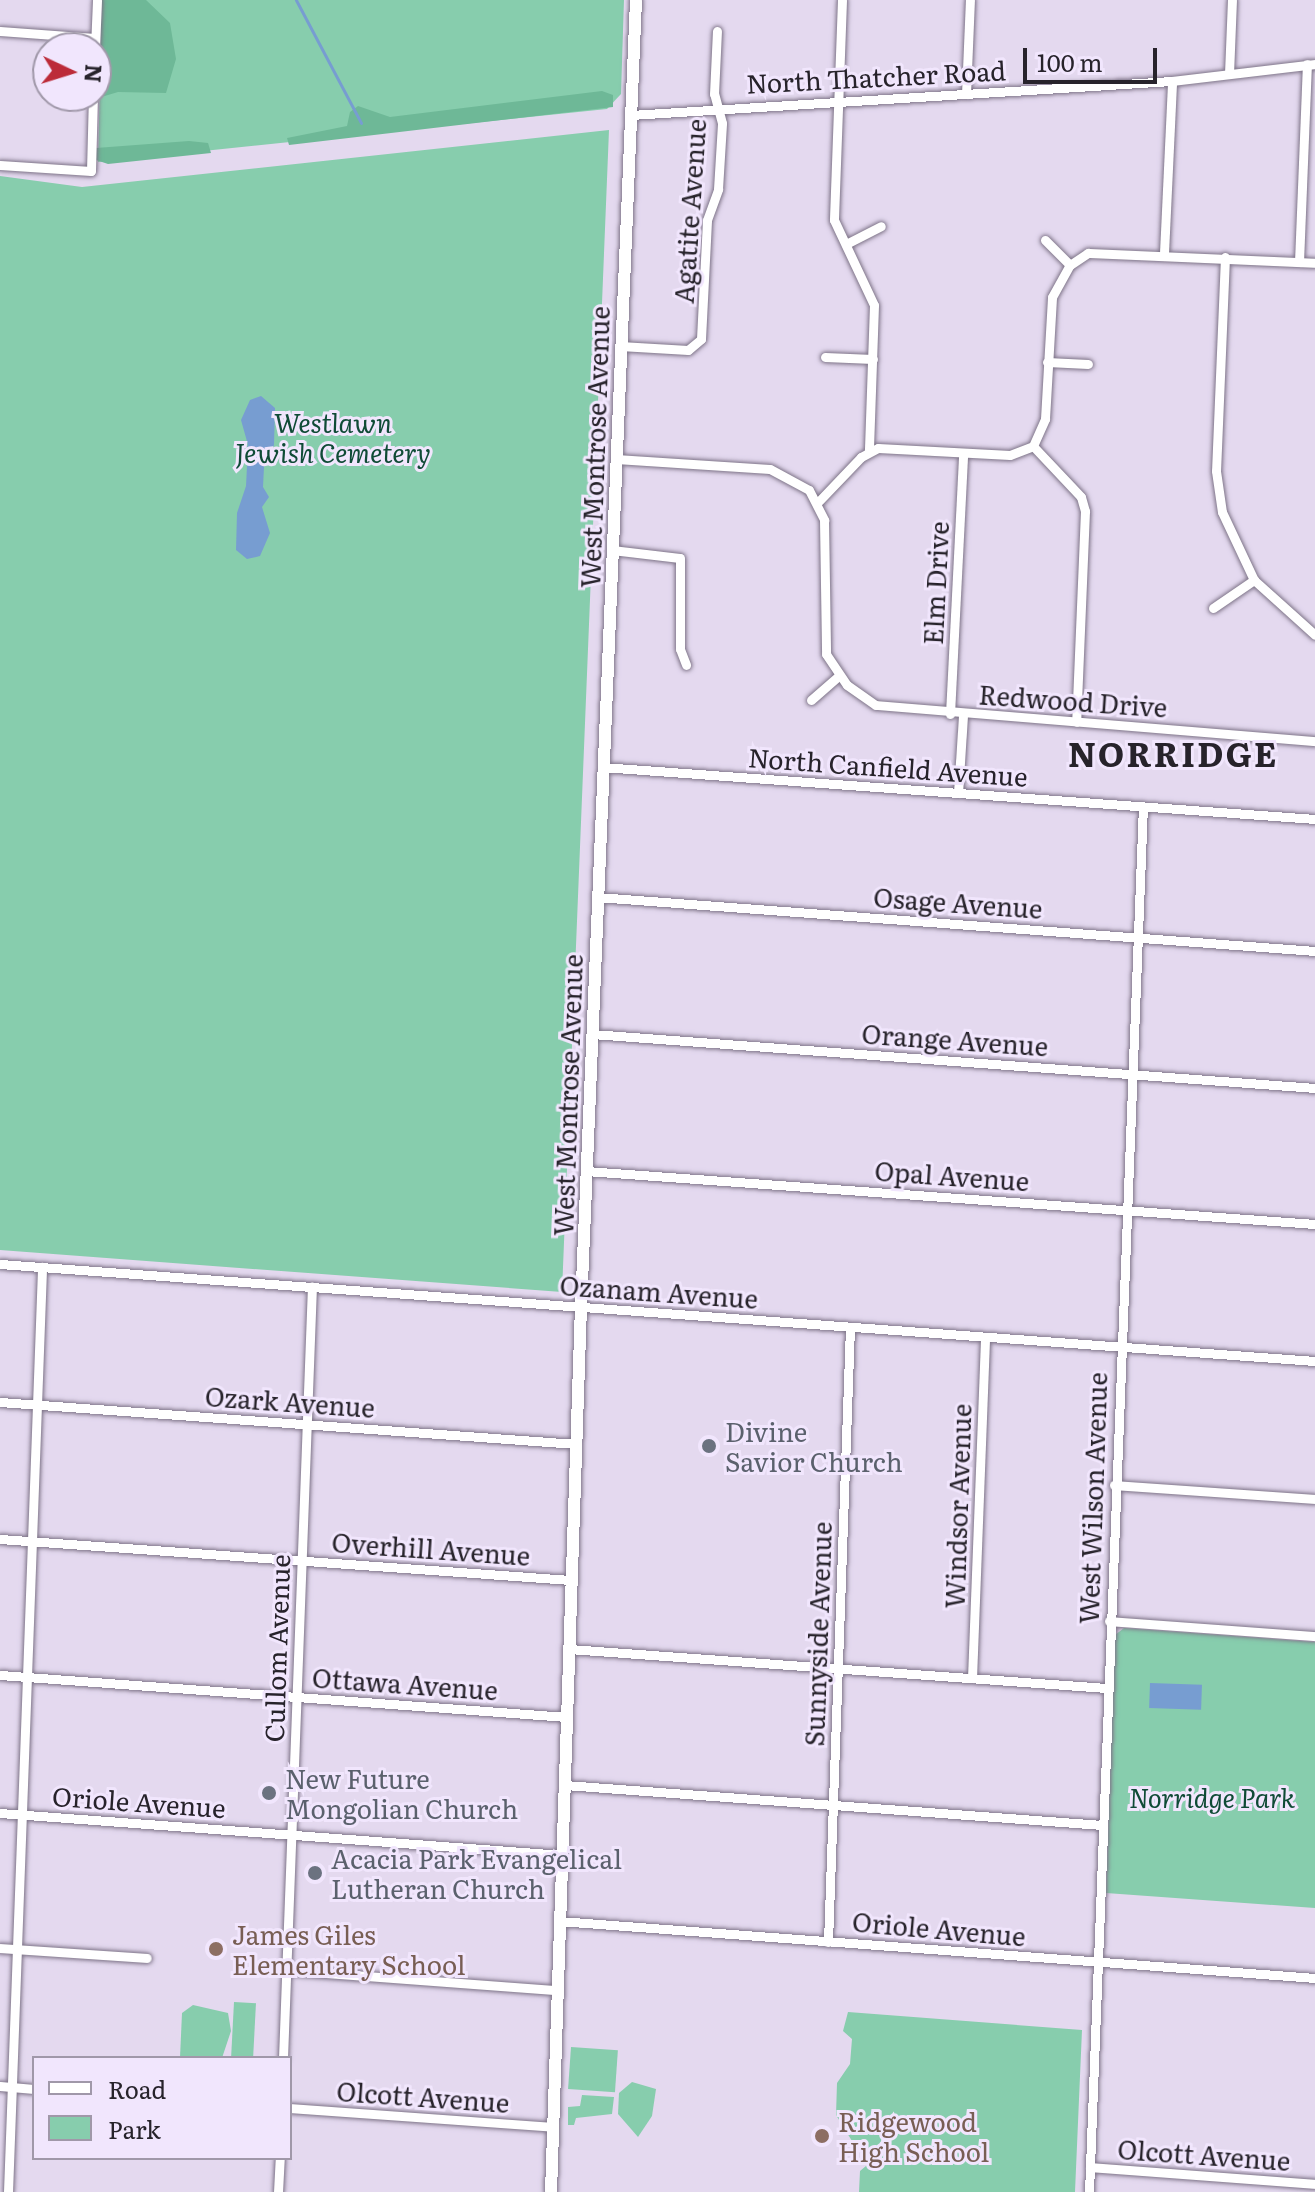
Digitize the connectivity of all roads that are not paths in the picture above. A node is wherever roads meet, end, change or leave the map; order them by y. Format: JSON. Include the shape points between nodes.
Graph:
{"nodes":[{"id":1,"x":97,"y":0,"type":"edge"},
{"id":2,"x":636,"y":0,"type":"edge"},
{"id":3,"x":842,"y":0,"type":"edge"},
{"id":4,"x":970,"y":0,"type":"edge"},
{"id":5,"x":1232,"y":0,"type":"edge"},
{"id":6,"x":0,"y":31,"type":"edge"},
{"id":7,"x":717,"y":31,"type":"dead end"},
{"id":8,"x":96,"y":32,"type":"edge"},
{"id":9,"x":32,"y":35,"type":"edge"},
{"id":10,"x":1311,"y":64,"type":"edge"},
{"id":11,"x":1229,"y":74,"type":"junction"},
{"id":12,"x":1172,"y":81,"type":"junction"},
{"id":13,"x":966,"y":94,"type":"junction"},
{"id":14,"x":837,"y":103,"type":"junction"},
{"id":15,"x":719,"y":107,"type":"junction"},
{"id":16,"x":93,"y":112,"type":"edge"},
{"id":17,"x":631,"y":115,"type":"junction"},
{"id":18,"x":0,"y":165,"type":"edge"},
{"id":19,"x":881,"y":226,"type":"dead end"},
{"id":20,"x":1045,"y":240,"type":"dead end"},
{"id":21,"x":846,"y":244,"type":"junction"},
{"id":22,"x":1164,"y":253,"type":"junction"},
{"id":23,"x":1225,"y":257,"type":"junction"},
{"id":24,"x":1299,"y":262,"type":"junction"},
{"id":25,"x":1315,"y":263,"type":"edge"},
{"id":26,"x":1070,"y":265,"type":"junction"},
{"id":27,"x":620,"y":346,"type":"junction"},
{"id":28,"x":825,"y":357,"type":"dead end"},
{"id":29,"x":873,"y":359,"type":"junction"},
{"id":30,"x":1047,"y":362,"type":"junction"},
{"id":31,"x":1088,"y":364,"type":"dead end"},
{"id":32,"x":1033,"y":446,"type":"junction"},
{"id":33,"x":869,"y":451,"type":"junction"},
{"id":34,"x":963,"y":453,"type":"junction"},
{"id":35,"x":616,"y":459,"type":"junction"},
{"id":36,"x":819,"y":501,"type":"junction"},
{"id":37,"x":612,"y":550,"type":"junction"},
{"id":38,"x":1254,"y":580,"type":"junction"},
{"id":39,"x":1213,"y":608,"type":"dead end"},
{"id":40,"x":1315,"y":635,"type":"edge"},
{"id":41,"x":686,"y":665,"type":"dead end"},
{"id":42,"x":839,"y":676,"type":"junction"},
{"id":43,"x":811,"y":700,"type":"dead end"},
{"id":44,"x":950,"y":714,"type":"junction"},
{"id":45,"x":963,"y":715,"type":"junction"},
{"id":46,"x":1076,"y":722,"type":"junction"},
{"id":47,"x":1315,"y":741,"type":"edge"},
{"id":48,"x":602,"y":767,"type":"junction"},
{"id":49,"x":958,"y":793,"type":"junction"},
{"id":50,"x":1143,"y":807,"type":"junction"},
{"id":51,"x":1315,"y":819,"type":"edge"},
{"id":52,"x":597,"y":897,"type":"junction"},
{"id":53,"x":1138,"y":937,"type":"junction"},
{"id":54,"x":1315,"y":951,"type":"edge"},
{"id":55,"x":592,"y":1034,"type":"junction"},
{"id":56,"x":1132,"y":1074,"type":"junction"},
{"id":57,"x":1315,"y":1088,"type":"edge"},
{"id":58,"x":586,"y":1171,"type":"junction"},
{"id":59,"x":1127,"y":1210,"type":"junction"},
{"id":60,"x":1315,"y":1224,"type":"edge"},
{"id":61,"x":0,"y":1264,"type":"edge"},
{"id":62,"x":42,"y":1267,"type":"junction"},
{"id":63,"x":312,"y":1287,"type":"junction"},
{"id":64,"x":581,"y":1307,"type":"junction"},
{"id":65,"x":850,"y":1328,"type":"junction"},
{"id":66,"x":985,"y":1337,"type":"junction"},
{"id":67,"x":1121,"y":1347,"type":"junction"},
{"id":68,"x":1315,"y":1361,"type":"edge"},
{"id":69,"x":0,"y":1402,"type":"edge"},
{"id":70,"x":37,"y":1404,"type":"junction"},
{"id":71,"x":307,"y":1424,"type":"junction"},
{"id":72,"x":576,"y":1444,"type":"junction"},
{"id":73,"x":1114,"y":1485,"type":"junction"},
{"id":74,"x":1315,"y":1499,"type":"edge"},
{"id":75,"x":0,"y":1539,"type":"edge"},
{"id":76,"x":32,"y":1541,"type":"junction"},
{"id":77,"x":302,"y":1561,"type":"junction"},
{"id":78,"x":571,"y":1580,"type":"junction"},
{"id":79,"x":1109,"y":1621,"type":"junction"},
{"id":80,"x":1315,"y":1636,"type":"edge"},
{"id":81,"x":569,"y":1649,"type":"junction"},
{"id":82,"x":837,"y":1668,"type":"junction"},
{"id":83,"x":0,"y":1675,"type":"edge"},
{"id":84,"x":27,"y":1677,"type":"junction"},
{"id":85,"x":972,"y":1678,"type":"junction"},
{"id":86,"x":1107,"y":1688,"type":"junction"},
{"id":87,"x":297,"y":1697,"type":"junction"},
{"id":88,"x":567,"y":1717,"type":"junction"},
{"id":89,"x":565,"y":1785,"type":"junction"},
{"id":90,"x":832,"y":1805,"type":"junction"},
{"id":91,"x":0,"y":1813,"type":"edge"},
{"id":92,"x":22,"y":1814,"type":"junction"},
{"id":93,"x":1102,"y":1825,"type":"junction"},
{"id":94,"x":292,"y":1834,"type":"junction"},
{"id":95,"x":562,"y":1855,"type":"junction"},
{"id":96,"x":559,"y":1921,"type":"junction"},
{"id":97,"x":828,"y":1942,"type":"junction"},
{"id":98,"x":0,"y":1948,"type":"edge"},
{"id":99,"x":17,"y":1949,"type":"junction"},
{"id":100,"x":147,"y":1958,"type":"dead end"},
{"id":101,"x":1097,"y":1963,"type":"junction"},
{"id":102,"x":287,"y":1970,"type":"junction"},
{"id":103,"x":1315,"y":1978,"type":"edge"},
{"id":104,"x":556,"y":1990,"type":"junction"},
{"id":105,"x":283,"y":2056,"type":"edge"},
{"id":106,"x":0,"y":2086,"type":"edge"},
{"id":107,"x":12,"y":2087,"type":"junction"},
{"id":108,"x":32,"y":2089,"type":"edge"},
{"id":109,"x":292,"y":2108,"type":"edge"},
{"id":110,"x":552,"y":2127,"type":"junction"},
{"id":111,"x":280,"y":2160,"type":"edge"},
{"id":112,"x":1090,"y":2167,"type":"junction"},
{"id":113,"x":1315,"y":2184,"type":"edge"},
{"id":114,"x":8,"y":2192,"type":"edge"},
{"id":115,"x":278,"y":2192,"type":"edge"},
{"id":116,"x":551,"y":2192,"type":"edge"},
{"id":117,"x":1089,"y":2192,"type":"edge"}],
"edges":[{"from":1,"to":8,"type":"street"},
{"from":2,"to":17,"type":"street","name":"West Montrose Avenue"},
{"from":3,"to":14,"type":"street"},
{"from":4,"to":13,"type":"street"},
{"from":5,"to":11,"type":"street"},
{"from":6,"to":9,"type":"street"},
{"from":7,"to":15,"type":"street","name":"Agatite Avenue","via":[[714,94]]},
{"from":10,"to":11,"type":"street","name":"North Thatcher Road"},
{"from":10,"to":24,"type":"street"},
{"from":11,"to":12,"type":"street","name":"North Thatcher Road"},
{"from":12,"to":13,"type":"street","name":"North Thatcher Road"},
{"from":12,"to":22,"type":"street"},
{"from":13,"to":14,"type":"street","name":"North Thatcher Road"},
{"from":14,"to":15,"type":"street","name":"North Thatcher Road"},
{"from":14,"to":21,"type":"street","via":[[834,220]]},
{"from":15,"to":17,"type":"street","name":"North Thatcher Road"},
{"from":15,"to":27,"type":"street","name":"Agatite Avenue","via":[[719,181],[707,220],[702,334],[696,347]]},
{"from":16,"to":18,"type":"street","via":[[91,171]]},
{"from":17,"to":27,"type":"street","name":"West Montrose Avenue"},
{"from":19,"to":21,"type":"street"},
{"from":20,"to":26,"type":"street"},
{"from":21,"to":29,"type":"street","via":[[874,305]]},
{"from":22,"to":23,"type":"street"},
{"from":22,"to":26,"type":"street","via":[[1088,253]]},
{"from":23,"to":24,"type":"street"},
{"from":23,"to":38,"type":"street","via":[[1216,471],[1228,531]]},
{"from":24,"to":25,"type":"street"},
{"from":26,"to":30,"type":"street","via":[[1052,297]]},
{"from":27,"to":35,"type":"street","name":"West Montrose Avenue"},
{"from":28,"to":29,"type":"street"},
{"from":29,"to":33,"type":"street"},
{"from":30,"to":31,"type":"street"},
{"from":30,"to":32,"type":"street","via":[[1045,419]]},
{"from":32,"to":34,"type":"street","via":[[1010,455]]},
{"from":32,"to":46,"type":"street","via":[[1081,497],[1085,511]]},
{"from":33,"to":34,"type":"street"},
{"from":33,"to":36,"type":"street"},
{"from":34,"to":44,"type":"street","name":"Elm Drive"},
{"from":35,"to":36,"type":"street","via":[[770,469],[799,482]]},
{"from":35,"to":37,"type":"street","name":"West Montrose Avenue"},
{"from":36,"to":42,"type":"street","name":"Redwood Drive","via":[[825,529],[823,639]]},
{"from":37,"to":41,"type":"street","via":[[680,558],[680,649]]},
{"from":37,"to":48,"type":"street","name":"West Montrose Avenue"},
{"from":38,"to":39,"type":"street"},
{"from":38,"to":40,"type":"street"},
{"from":42,"to":43,"type":"street"},
{"from":42,"to":44,"type":"street","name":"Redwood Drive","via":[[876,705]]},
{"from":44,"to":45,"type":"street","name":"Redwood Drive"},
{"from":45,"to":46,"type":"street","name":"Redwood Drive"},
{"from":45,"to":49,"type":"street"},
{"from":46,"to":47,"type":"street","name":"Redwood Drive"},
{"from":48,"to":49,"type":"street","name":"North Canfield Avenue"},
{"from":48,"to":52,"type":"street","name":"West Montrose Avenue"},
{"from":49,"to":50,"type":"street","name":"North Canfield Avenue"},
{"from":50,"to":51,"type":"street","name":"North Canfield Avenue"},
{"from":50,"to":53,"type":"street","name":"West Wilson Avenue"},
{"from":52,"to":53,"type":"street","name":"Osage Avenue"},
{"from":52,"to":55,"type":"street","name":"West Montrose Avenue"},
{"from":53,"to":54,"type":"street","name":"Osage Avenue"},
{"from":53,"to":56,"type":"street","name":"West Wilson Avenue"},
{"from":55,"to":56,"type":"street","name":"Orange Avenue"},
{"from":55,"to":58,"type":"street","name":"West Montrose Avenue"},
{"from":56,"to":57,"type":"street","name":"Orange Avenue"},
{"from":56,"to":59,"type":"street","name":"West Wilson Avenue"},
{"from":58,"to":59,"type":"street","name":"Opal Avenue"},
{"from":58,"to":64,"type":"street","name":"West Montrose Avenue"},
{"from":59,"to":60,"type":"street","name":"Opal Avenue"},
{"from":59,"to":67,"type":"street","name":"West Wilson Avenue"},
{"from":61,"to":62,"type":"street","name":"Ozanam Avenue"},
{"from":62,"to":63,"type":"street","name":"Ozanam Avenue"},
{"from":62,"to":70,"type":"street"},
{"from":63,"to":64,"type":"street","name":"Ozanam Avenue"},
{"from":63,"to":71,"type":"street","name":"Cullom Avenue"},
{"from":64,"to":65,"type":"street","name":"Ozanam Avenue"},
{"from":64,"to":72,"type":"street","name":"West Montrose Avenue"},
{"from":65,"to":66,"type":"street","name":"Ozanam Avenue"},
{"from":65,"to":82,"type":"street","name":"Sunnyside Avenue"},
{"from":66,"to":67,"type":"street","name":"Ozanam Avenue"},
{"from":66,"to":85,"type":"street","name":"Windsor Avenue"},
{"from":67,"to":68,"type":"street","name":"Ozanam Avenue"},
{"from":67,"to":73,"type":"street","name":"West Wilson Avenue"},
{"from":69,"to":70,"type":"street","name":"Ozark Avenue"},
{"from":70,"to":71,"type":"street","name":"Ozark Avenue"},
{"from":70,"to":76,"type":"street"},
{"from":71,"to":72,"type":"street","name":"Ozark Avenue"},
{"from":71,"to":77,"type":"street","name":"Cullom Avenue"},
{"from":72,"to":78,"type":"street","name":"West Montrose Avenue"},
{"from":73,"to":74,"type":"street"},
{"from":73,"to":79,"type":"street","name":"West Wilson Avenue"},
{"from":75,"to":76,"type":"street","name":"Overhill Avenue"},
{"from":76,"to":77,"type":"street","name":"Overhill Avenue"},
{"from":76,"to":84,"type":"street"},
{"from":77,"to":78,"type":"street","name":"Overhill Avenue"},
{"from":77,"to":87,"type":"street","name":"Cullom Avenue"},
{"from":78,"to":81,"type":"street","name":"West Montrose Avenue"},
{"from":79,"to":80,"type":"street"},
{"from":79,"to":86,"type":"street","name":"West Wilson Avenue"},
{"from":81,"to":82,"type":"street"},
{"from":81,"to":88,"type":"street","name":"West Montrose Avenue"},
{"from":82,"to":85,"type":"street"},
{"from":82,"to":90,"type":"street","name":"Sunnyside Avenue"},
{"from":83,"to":84,"type":"street","name":"Ottawa Avenue"},
{"from":84,"to":87,"type":"street","name":"Ottawa Avenue"},
{"from":84,"to":92,"type":"street"},
{"from":85,"to":86,"type":"street"},
{"from":86,"to":93,"type":"street","name":"West Wilson Avenue"},
{"from":87,"to":88,"type":"street","name":"Ottawa Avenue"},
{"from":87,"to":94,"type":"street","name":"Cullom Avenue"},
{"from":88,"to":89,"type":"street","name":"West Montrose Avenue"},
{"from":89,"to":90,"type":"street"},
{"from":89,"to":95,"type":"street","name":"West Montrose Avenue"},
{"from":90,"to":93,"type":"street"},
{"from":90,"to":97,"type":"street","name":"Sunnyside Avenue"},
{"from":91,"to":92,"type":"street","name":"Oriole Avenue"},
{"from":92,"to":94,"type":"street","name":"Oriole Avenue"},
{"from":92,"to":99,"type":"street"},
{"from":93,"to":101,"type":"street","name":"West Wilson Avenue"},
{"from":94,"to":95,"type":"street","name":"Oriole Avenue"},
{"from":94,"to":102,"type":"street","name":"Cullom Avenue"},
{"from":95,"to":96,"type":"street","name":"West Montrose Avenue"},
{"from":96,"to":97,"type":"street","name":"Oriole Avenue"},
{"from":96,"to":104,"type":"street","name":"West Montrose Avenue"},
{"from":97,"to":101,"type":"street","name":"Oriole Avenue"},
{"from":98,"to":99,"type":"street"},
{"from":99,"to":100,"type":"street"},
{"from":99,"to":107,"type":"street"},
{"from":101,"to":103,"type":"street","name":"Oriole Avenue"},
{"from":101,"to":112,"type":"street","name":"West Wilson Avenue"},
{"from":102,"to":104,"type":"street"},
{"from":102,"to":105,"type":"street","name":"Cullom Avenue"},
{"from":104,"to":110,"type":"street","name":"West Montrose Avenue"},
{"from":106,"to":107,"type":"street"},
{"from":107,"to":108,"type":"street"},
{"from":107,"to":114,"type":"street"},
{"from":109,"to":110,"type":"street","name":"Olcott Avenue"},
{"from":110,"to":116,"type":"street","name":"West Montrose Avenue"},
{"from":111,"to":115,"type":"street"},
{"from":112,"to":113,"type":"street","name":"Olcott Avenue"},
{"from":112,"to":117,"type":"street","name":"West Wilson Avenue"}]}
